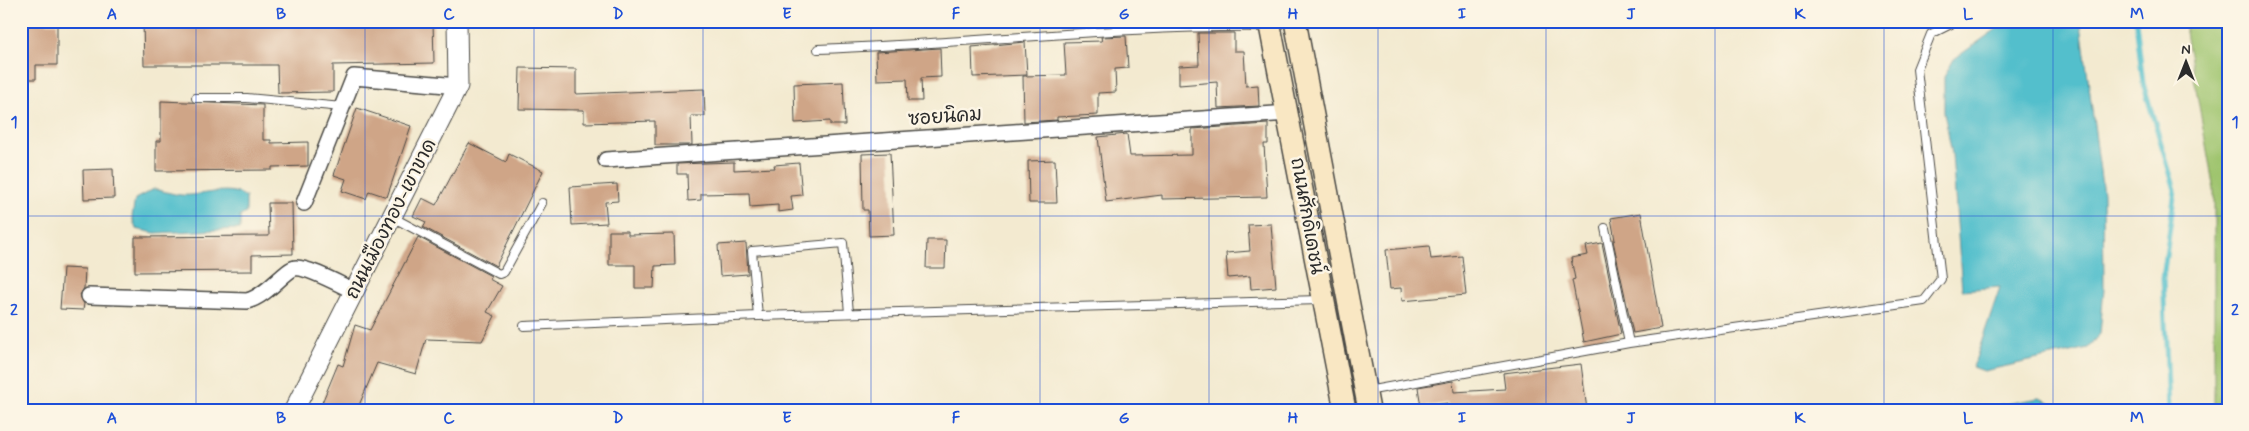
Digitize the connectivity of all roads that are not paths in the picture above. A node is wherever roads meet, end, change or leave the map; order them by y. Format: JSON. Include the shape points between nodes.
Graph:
{"nodes":[{"id":1,"x":457,"y":21,"type":"edge"},
{"id":2,"x":1294,"y":21,"type":"edge"},
{"id":3,"x":1957,"y":21,"type":"edge"},
{"id":4,"x":1270,"y":24,"type":"edge"},
{"id":5,"x":818,"y":49,"type":"dead end"},
{"id":6,"x":458,"y":86,"type":"junction"},
{"id":7,"x":196,"y":98,"type":"dead end"},
{"id":8,"x":342,"y":106,"type":"junction"},
{"id":9,"x":1288,"y":113,"type":"junction"},
{"id":10,"x":606,"y":160,"type":"dead end"},
{"id":11,"x":542,"y":202,"type":"dead end"},
{"id":12,"x":304,"y":203,"type":"dead end"},
{"id":13,"x":392,"y":217,"type":"junction"},
{"id":14,"x":1605,"y":228,"type":"dead end"},
{"id":15,"x":354,"y":291,"type":"junction"},
{"id":16,"x":89,"y":296,"type":"dead end"},
{"id":17,"x":1322,"y":300,"type":"junction"},
{"id":18,"x":848,"y":313,"type":"junction"},
{"id":19,"x":758,"y":316,"type":"junction"},
{"id":20,"x":524,"y":326,"type":"dead end"},
{"id":21,"x":1629,"y":343,"type":"junction"},
{"id":22,"x":1367,"y":401,"type":"edge"},
{"id":23,"x":294,"y":410,"type":"edge"},
{"id":24,"x":1344,"y":410,"type":"edge"}],
"edges":[{"from":1,"to":6,"type":"street","name":"ถนนเมืองทอง-เขาขาด"},
{"from":2,"to":22,"type":"main road"},
{"from":3,"to":21,"type":"lane","via":[[1931,34],[1917,69],[1941,279],[1924,300]]},
{"from":4,"to":5,"type":"lane"},
{"from":4,"to":9,"type":"main road","name":"ถนนศักดิเดชน์"},
{"from":6,"to":8,"type":"street","via":[[354,77]]},
{"from":6,"to":13,"type":"street","name":"ถนนเมืองทอง-เขาขาด"},
{"from":7,"to":8,"type":"lane","via":[[247,98]]},
{"from":8,"to":12,"type":"street"},
{"from":9,"to":10,"type":"street","name":"ซอยนิคม"},
{"from":9,"to":17,"type":"main road","name":"ถนนศักดิเดชน์"},
{"from":11,"to":13,"type":"lane","via":[[504,272],[499,274]]},
{"from":13,"to":15,"type":"street","name":"ถนนเมืองทอง-เขาขาด"},
{"from":14,"to":21,"type":"lane"},
{"from":15,"to":16,"type":"street","via":[[297,268],[262,294],[246,301]]},
{"from":15,"to":23,"type":"street","name":"ถนนเมืองทอง-เขาขาด"},
{"from":17,"to":18,"type":"lane"},
{"from":17,"to":24,"type":"main road","name":"ถนนศักดิเดชน์"},
{"from":18,"to":19,"type":"lane"},
{"from":18,"to":19,"type":"lane","via":[[843,243],[752,251]]},
{"from":19,"to":20,"type":"lane"},
{"from":21,"to":22,"type":"lane"}]}
